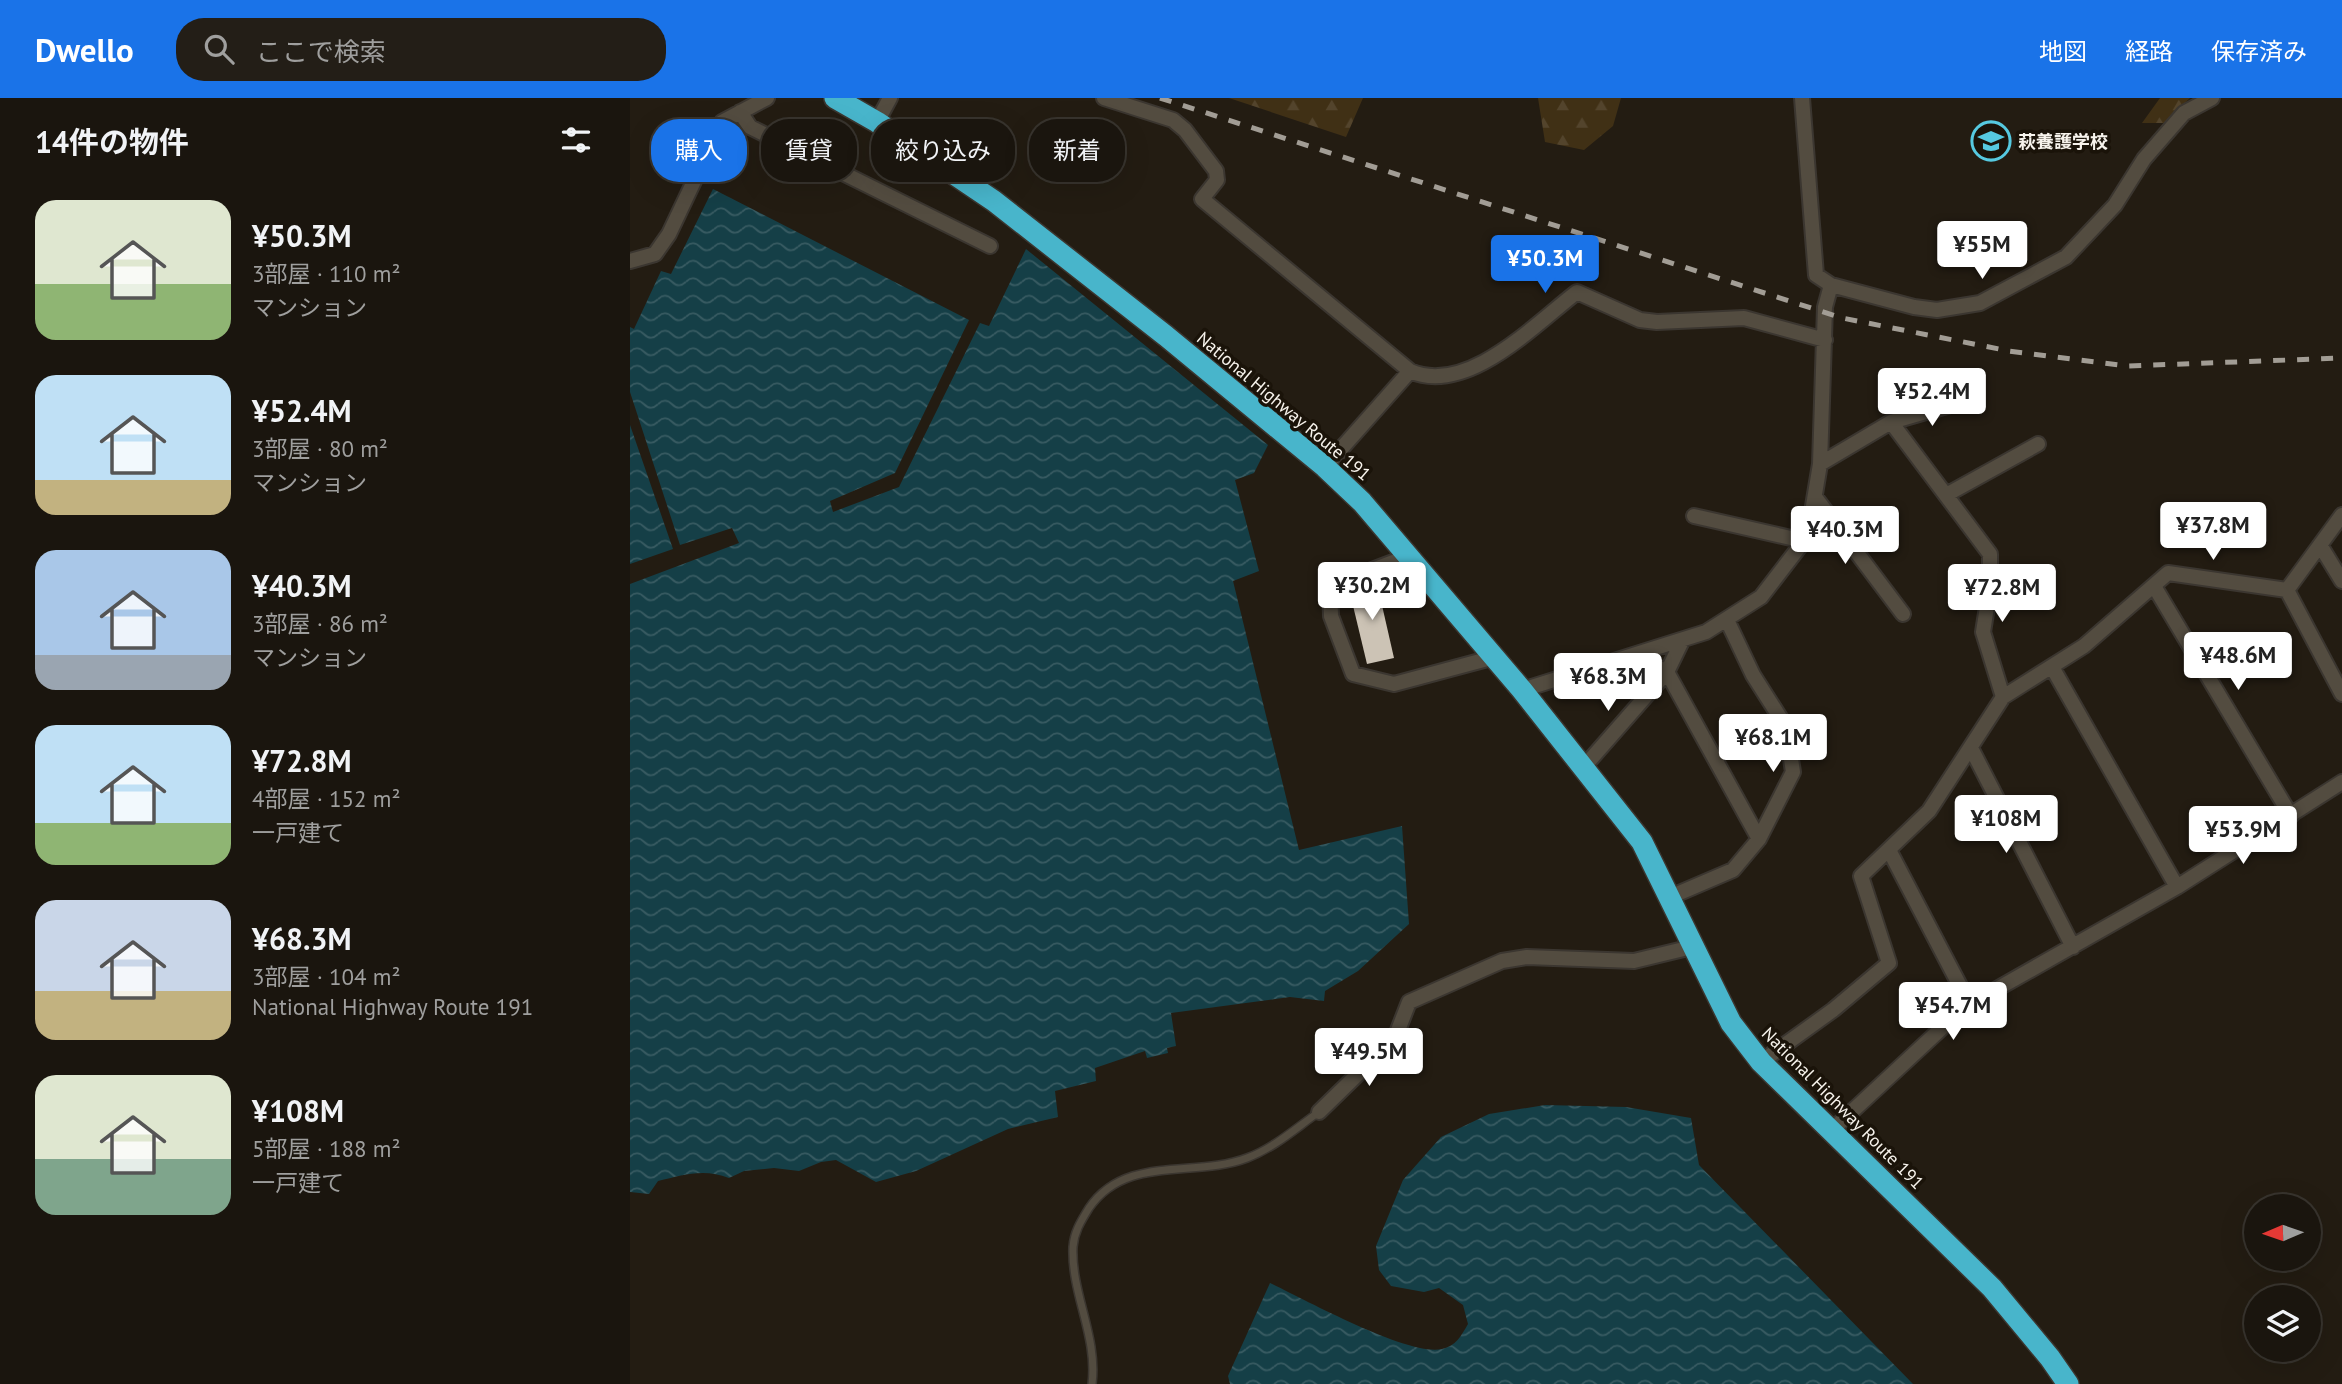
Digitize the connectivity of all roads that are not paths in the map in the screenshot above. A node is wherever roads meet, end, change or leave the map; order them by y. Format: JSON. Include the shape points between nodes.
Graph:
{"nodes":[{"id":1,"x":766,"y":98,"type":"edge"},
{"id":2,"x":835,"y":98,"type":"edge"},
{"id":3,"x":890,"y":98,"type":"edge"},
{"id":4,"x":1104,"y":98,"type":"edge"},
{"id":5,"x":1802,"y":98,"type":"edge"},
{"id":6,"x":2212,"y":98,"type":"edge"},
{"id":7,"x":740,"y":112,"type":"junction"},
{"id":8,"x":872,"y":119,"type":"edge"},
{"id":9,"x":879,"y":119,"type":"edge"},
{"id":10,"x":966,"y":182,"type":"edge"},
{"id":11,"x":990,"y":246,"type":"dead end"},
{"id":12,"x":630,"y":261,"type":"edge"},
{"id":13,"x":1831,"y":285,"type":"junction"},
{"id":14,"x":1825,"y":340,"type":"junction"},
{"id":15,"x":1409,"y":371,"type":"junction"},
{"id":16,"x":1964,"y":401,"type":"dead end"},
{"id":17,"x":1891,"y":422,"type":"junction"},
{"id":18,"x":2038,"y":444,"type":"dead end"},
{"id":19,"x":1820,"y":464,"type":"junction"},
{"id":20,"x":1325,"y":467,"type":"junction"},
{"id":21,"x":1945,"y":495,"type":"junction"},
{"id":22,"x":1815,"y":497,"type":"junction"},
{"id":23,"x":2342,"y":515,"type":"edge"},
{"id":24,"x":1694,"y":516,"type":"dead end"},
{"id":25,"x":1804,"y":541,"type":"junction"},
{"id":26,"x":2320,"y":545,"type":"junction"},
{"id":27,"x":1409,"y":556,"type":"junction"},
{"id":28,"x":2342,"y":581,"type":"edge"},
{"id":29,"x":2154,"y":586,"type":"junction"},
{"id":30,"x":2287,"y":590,"type":"junction"},
{"id":31,"x":1903,"y":614,"type":"dead end"},
{"id":32,"x":1727,"y":620,"type":"junction"},
{"id":33,"x":1682,"y":641,"type":"junction"},
{"id":34,"x":1494,"y":657,"type":"junction"},
{"id":35,"x":1637,"y":657,"type":"junction"},
{"id":36,"x":2052,"y":667,"type":"junction"},
{"id":37,"x":1667,"y":672,"type":"junction"},
{"id":38,"x":1522,"y":690,"type":"junction"},
{"id":39,"x":2342,"y":694,"type":"edge"},
{"id":40,"x":2003,"y":697,"type":"junction"},
{"id":41,"x":1971,"y":748,"type":"junction"},
{"id":42,"x":1583,"y":768,"type":"junction"},
{"id":43,"x":2342,"y":782,"type":"edge"},
{"id":44,"x":2291,"y":816,"type":"junction"},
{"id":45,"x":1759,"y":839,"type":"junction"},
{"id":46,"x":1889,"y":850,"type":"junction"},
{"id":47,"x":2177,"y":887,"type":"junction"},
{"id":48,"x":1670,"y":897,"type":"junction"},
{"id":49,"x":1692,"y":947,"type":"junction"},
{"id":50,"x":2073,"y":947,"type":"junction"},
{"id":51,"x":1971,"y":1007,"type":"junction"},
{"id":52,"x":1760,"y":1062,"type":"junction"},
{"id":53,"x":1319,"y":1112,"type":"joint"},
{"id":54,"x":1831,"y":1131,"type":"junction"},
{"id":55,"x":1092,"y":1384,"type":"edge"},
{"id":56,"x":2068,"y":1384,"type":"edge"}],
"edges":[{"from":1,"to":7,"type":"street"},
{"from":2,"to":8,"type":"highway","name":"National Highway Route 191"},
{"from":3,"to":9,"type":"street"},
{"from":4,"to":15,"type":"street","via":[[1173,120],[1185,130],[1216,172],[1217,180],[1202,199]]},
{"from":5,"to":13,"type":"street","via":[[1815,275]]},
{"from":6,"to":13,"type":"street","via":[[2184,113],[2144,159],[2115,205],[2066,257],[1980,303],[1937,310]]},
{"from":7,"to":11,"type":"street","via":[[750,127]]},
{"from":7,"to":12,"type":"street","via":[[716,131],[669,234],[655,254]]},
{"from":10,"to":20,"type":"highway","name":"National Highway Route 191"},
{"from":13,"to":14,"type":"street","via":[[1825,307]]},
{"from":14,"to":15,"type":"street","via":[[1744,318],[1640,320],[1577,292],[1493,357],[1463,373],[1423,377]]},
{"from":14,"to":19,"type":"street"},
{"from":15,"to":20,"type":"street"},
{"from":16,"to":17,"type":"street"},
{"from":17,"to":19,"type":"street"},
{"from":17,"to":21,"type":"street"},
{"from":18,"to":21,"type":"street"},
{"from":19,"to":22,"type":"street"},
{"from":20,"to":27,"type":"highway","name":"National Highway Route 191"},
{"from":21,"to":40,"type":"street","via":[[1990,554],[1983,632]]},
{"from":22,"to":25,"type":"street"},
{"from":22,"to":31,"type":"street"},
{"from":23,"to":26,"type":"street"},
{"from":24,"to":25,"type":"street"},
{"from":25,"to":32,"type":"street","via":[[1761,597]]},
{"from":26,"to":28,"type":"street"},
{"from":26,"to":30,"type":"street"},
{"from":27,"to":34,"type":"highway","name":"National Highway Route 191"},
{"from":27,"to":34,"type":"street","via":[[1330,586],[1331,616],[1353,674],[1394,684]]},
{"from":29,"to":30,"type":"street","via":[[2168,573]]},
{"from":29,"to":36,"type":"street"},
{"from":29,"to":44,"type":"street"},
{"from":30,"to":39,"type":"street"},
{"from":32,"to":33,"type":"street"},
{"from":32,"to":45,"type":"street","via":[[1753,675],[1786,727],[1793,772]]},
{"from":33,"to":35,"type":"street"},
{"from":33,"to":37,"type":"street"},
{"from":34,"to":38,"type":"highway","name":"National Highway Route 191"},
{"from":35,"to":37,"type":"street"},
{"from":35,"to":38,"type":"street"},
{"from":36,"to":40,"type":"street"},
{"from":36,"to":47,"type":"street"},
{"from":37,"to":42,"type":"street"},
{"from":37,"to":45,"type":"street"},
{"from":38,"to":42,"type":"highway","name":"National Highway Route 191"},
{"from":40,"to":41,"type":"street"},
{"from":41,"to":46,"type":"street","via":[[1929,811]]},
{"from":41,"to":50,"type":"street"},
{"from":42,"to":48,"type":"highway","name":"National Highway Route 191","via":[[1642,842]]},
{"from":43,"to":44,"type":"street"},
{"from":44,"to":47,"type":"street"},
{"from":45,"to":48,"type":"street","via":[[1733,870]]},
{"from":46,"to":51,"type":"street"},
{"from":46,"to":52,"type":"street","via":[[1861,876],[1889,963]]},
{"from":47,"to":50,"type":"street"},
{"from":48,"to":49,"type":"highway","name":"National Highway Route 191"},
{"from":49,"to":52,"type":"highway","name":"National Highway Route 191","via":[[1731,1023]]},
{"from":49,"to":53,"type":"street","via":[[1634,961],[1527,957],[1475,972],[1409,1002],[1395,1038]]},
{"from":50,"to":51,"type":"street"},
{"from":51,"to":54,"type":"street","via":[[1944,1026]]},
{"from":52,"to":54,"type":"highway","name":"National Highway Route 191"},
{"from":53,"to":55,"type":"lane","via":[[1247,1158],[1217,1166],[1152,1170],[1114,1184],[1093,1203],[1077,1226],[1073,1247],[1090,1331]]},
{"from":54,"to":56,"type":"highway","name":"National Highway Route 191","via":[[1992,1288]]}]}
